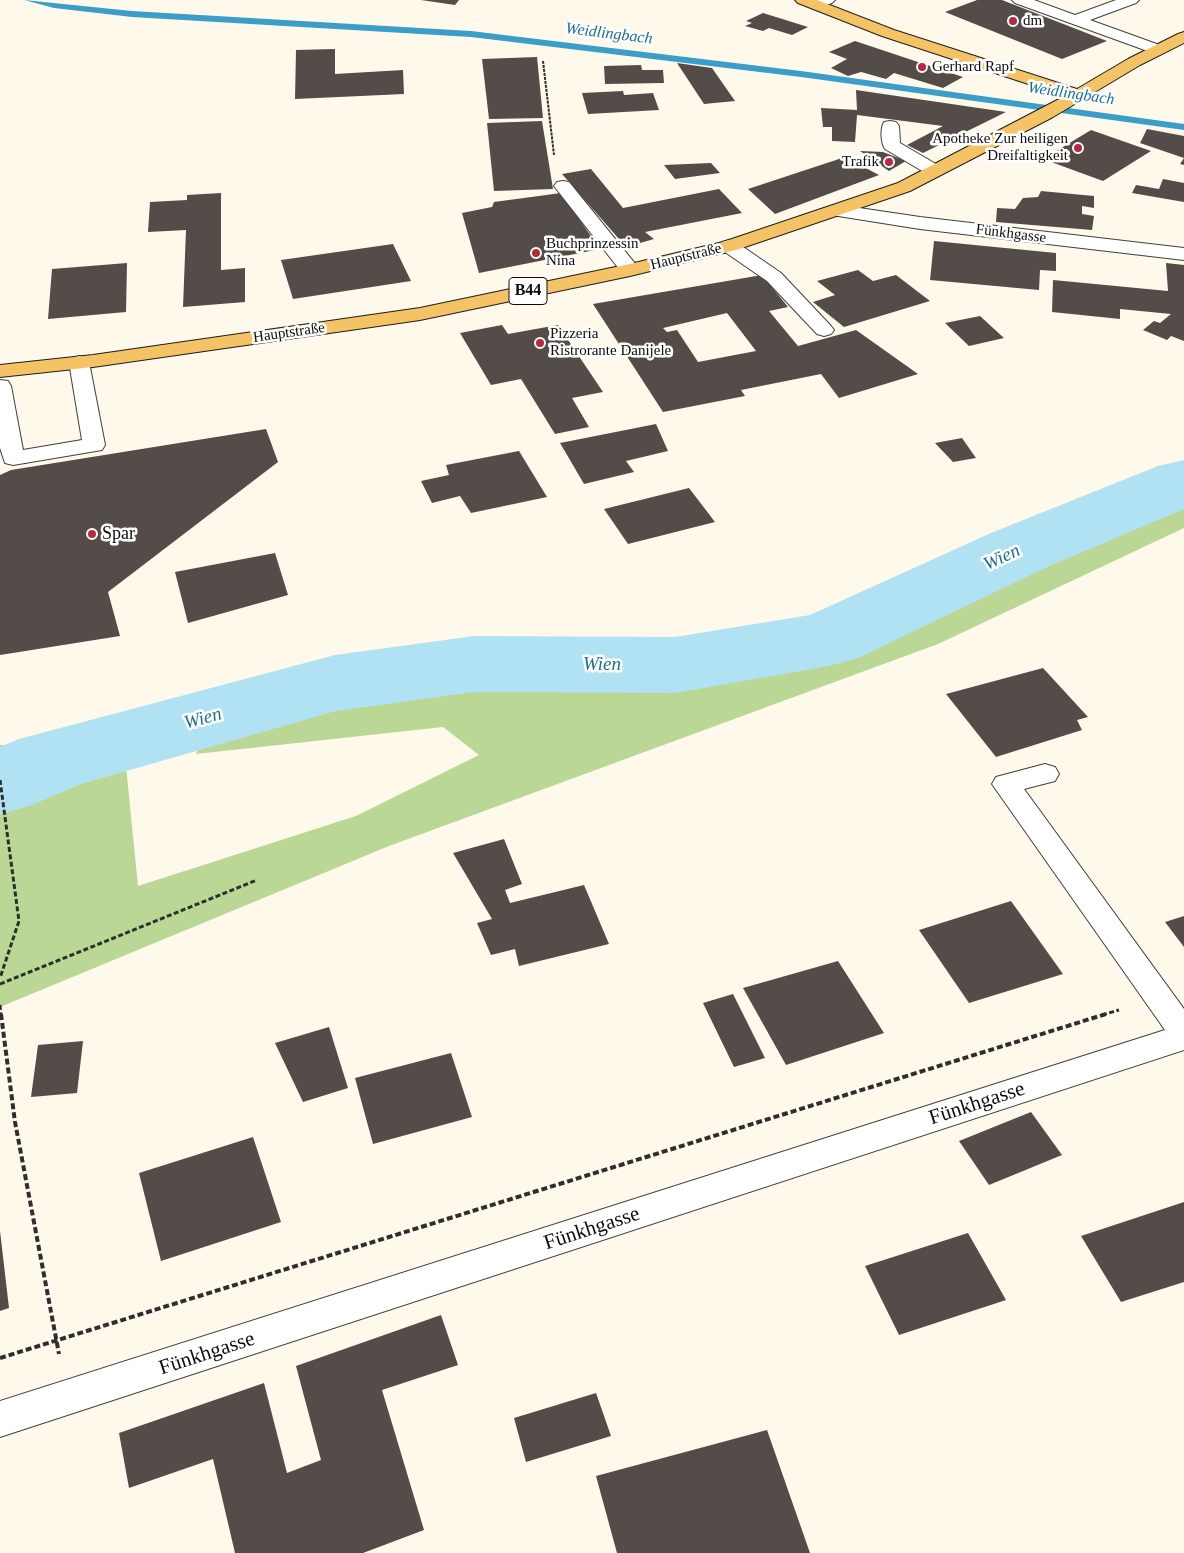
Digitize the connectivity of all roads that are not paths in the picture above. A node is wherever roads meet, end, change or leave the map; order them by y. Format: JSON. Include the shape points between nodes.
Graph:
{"nodes":[{"id":1,"x":1020,"y":0,"type":"edge"},
{"id":2,"x":1131,"y":0,"type":"edge"},
{"id":3,"x":815,"y":2,"type":"edge"},
{"id":4,"x":1077,"y":19,"type":"junction"},
{"id":5,"x":1184,"y":37,"type":"edge"},
{"id":6,"x":1159,"y":50,"type":"junction"},
{"id":7,"x":1076,"y":94,"type":"junction"},
{"id":8,"x":890,"y":126,"type":"dead end"},
{"id":9,"x":935,"y":172,"type":"junction"},
{"id":10,"x":563,"y":186,"type":"road end"},
{"id":11,"x":839,"y":211,"type":"junction"},
{"id":12,"x":730,"y":246,"type":"junction"},
{"id":13,"x":1184,"y":254,"type":"edge"},
{"id":14,"x":630,"y":270,"type":"junction"},
{"id":15,"x":824,"y":330,"type":"dead end"},
{"id":16,"x":79,"y":362,"type":"junction"},
{"id":17,"x":0,"y":371,"type":"edge"},
{"id":18,"x":0,"y":386,"type":"edge"},
{"id":19,"x":1045,"y":774,"type":"dead end"},
{"id":20,"x":1184,"y":1033,"type":"edge"},
{"id":21,"x":1184,"y":1037,"type":"edge"},
{"id":22,"x":0,"y":1419,"type":"edge"}],
"edges":[{"from":1,"to":4,"type":"street"},
{"from":2,"to":4,"type":"street"},
{"from":3,"to":7,"type":"main road","via":[[888,33]]},
{"from":4,"to":6,"type":"street"},
{"from":5,"to":6,"type":"main road","name":"Hauptstraße","number":"B44"},
{"from":6,"to":7,"type":"main road","name":"Hauptstraße","number":"B44"},
{"from":7,"to":9,"type":"main road","name":"Hauptstraße","number":"B44"},
{"from":8,"to":9,"type":"street","via":[[891,145]]},
{"from":9,"to":11,"type":"main road","name":"Hauptstraße","number":"B44"},
{"from":10,"to":14,"type":"street"},
{"from":11,"to":12,"type":"main road","name":"Hauptstraße","number":"B44"},
{"from":11,"to":13,"type":"street","name":"Fünkhgasse"},
{"from":12,"to":14,"type":"main road","name":"Hauptstraße","number":"B44"},
{"from":12,"to":15,"type":"street","via":[[774,277]]},
{"from":14,"to":16,"type":"main road","name":"Hauptstraße","number":"B44","via":[[420,314]]},
{"from":16,"to":17,"type":"main road","name":"Hauptstraße","number":"B44"},
{"from":16,"to":18,"type":"street","via":[[94,445],[14,458]]},
{"from":19,"to":20,"type":"street","via":[[1006,784]]},
{"from":21,"to":22,"type":"street","name":"Fünkhgasse"}]}
